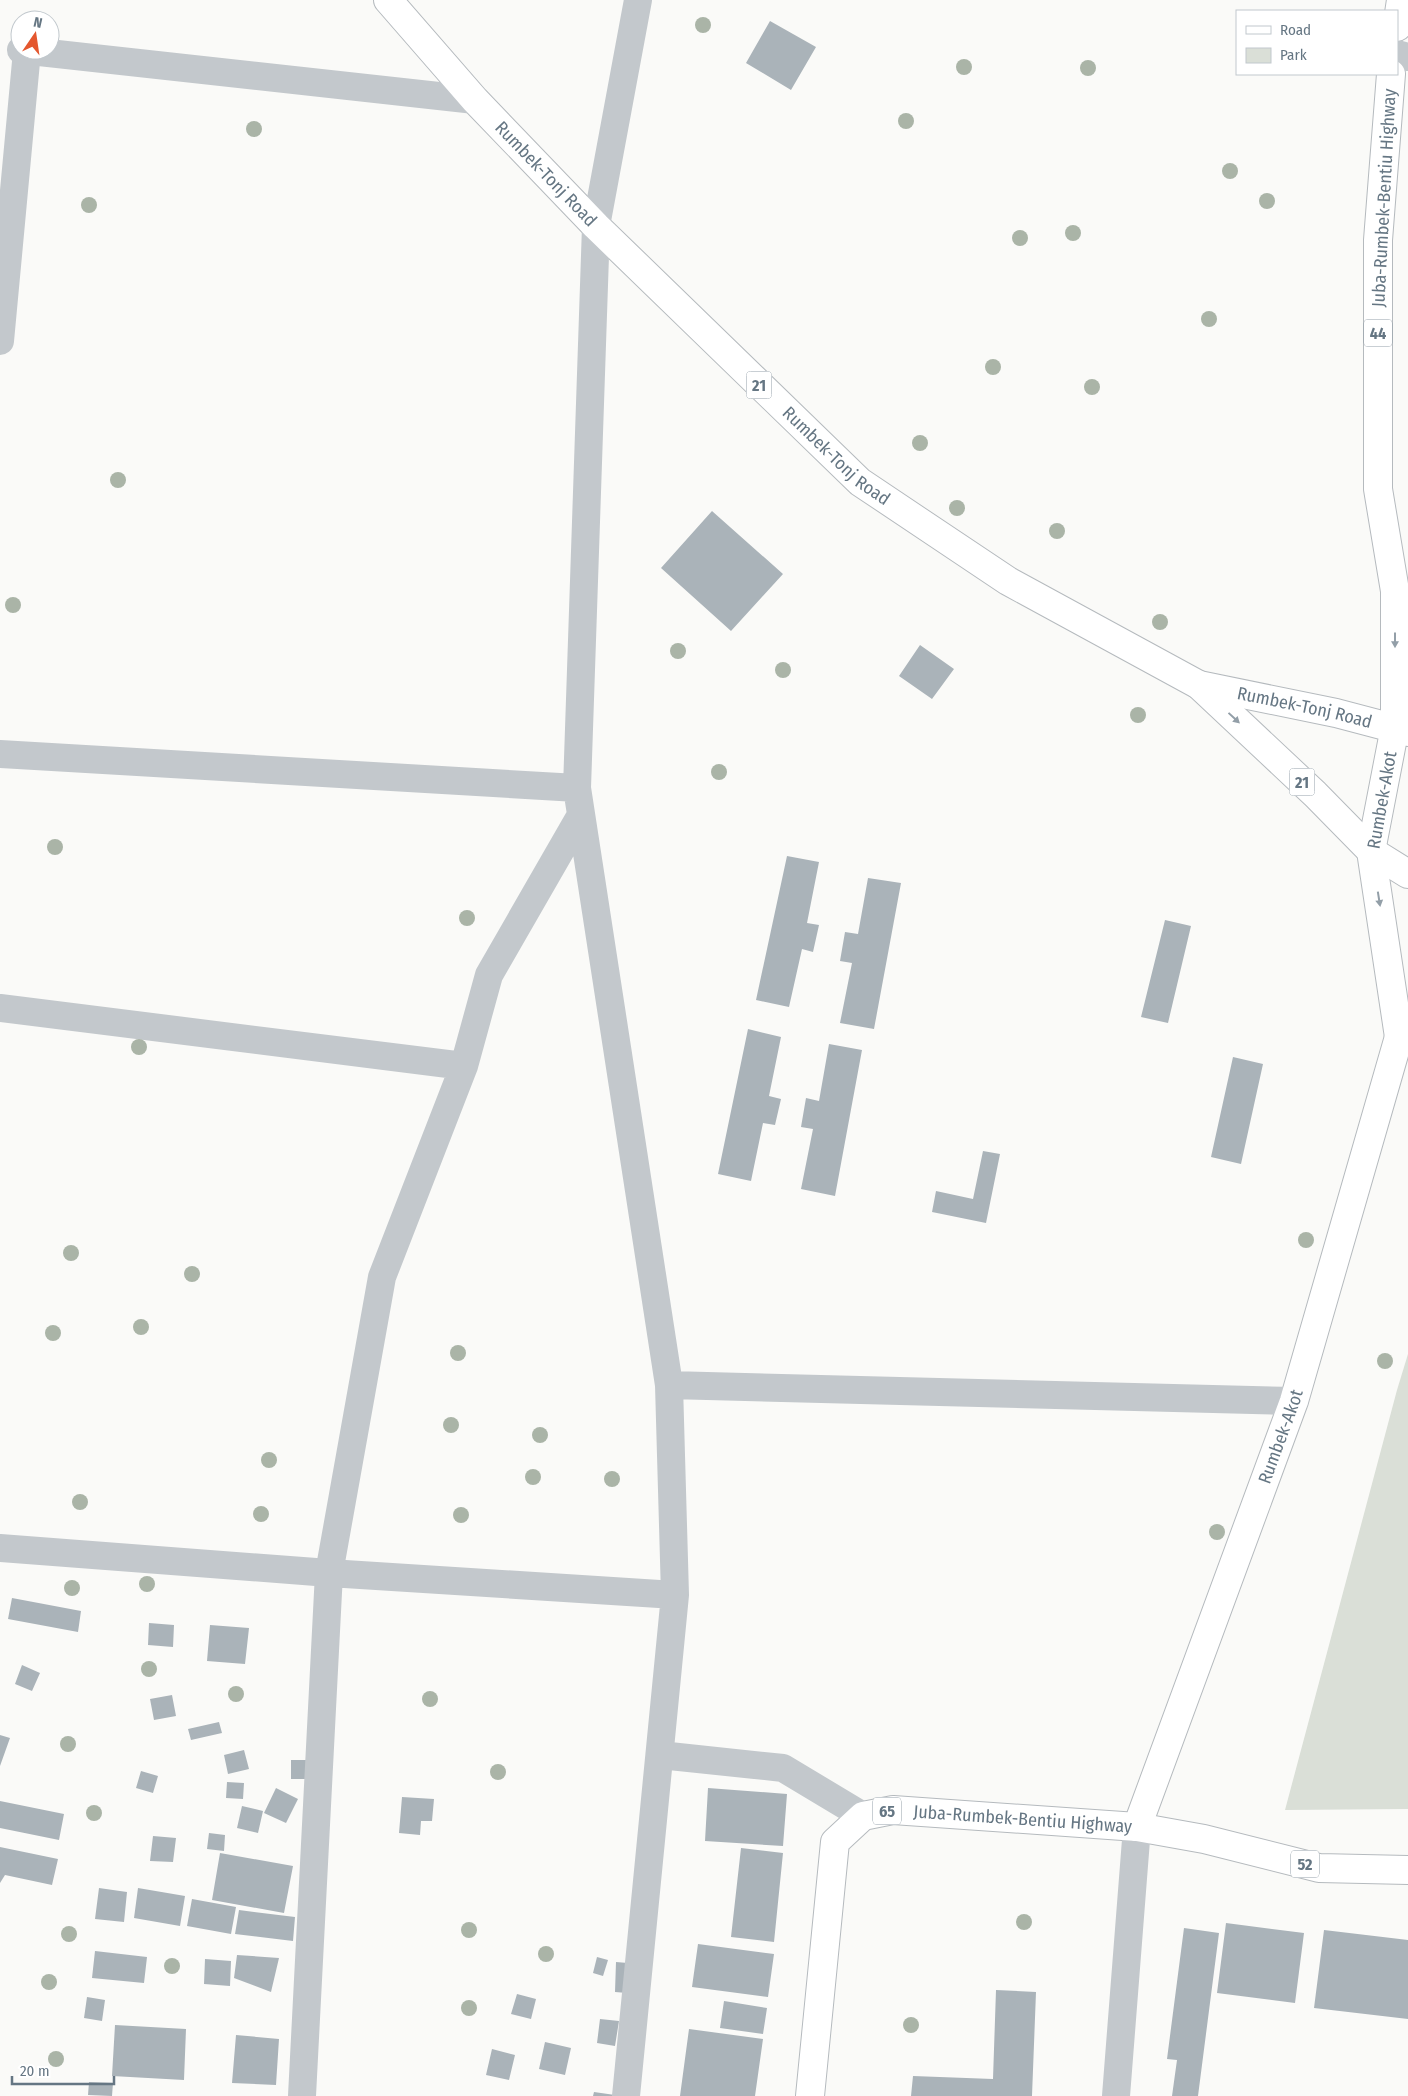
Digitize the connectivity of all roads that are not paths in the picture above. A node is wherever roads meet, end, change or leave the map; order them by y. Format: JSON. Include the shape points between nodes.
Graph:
{"nodes":[{"id":1,"x":388,"y":0,"type":"edge"},
{"id":2,"x":638,"y":0,"type":"edge"},
{"id":3,"x":1402,"y":0,"type":"edge"},
{"id":4,"x":1398,"y":21,"type":"edge"},
{"id":5,"x":60,"y":54,"type":"edge"},
{"id":6,"x":22,"y":60,"type":"edge"},
{"id":7,"x":1390,"y":75,"type":"edge"},
{"id":8,"x":475,"y":100,"type":"junction"},
{"id":9,"x":596,"y":226,"type":"junction"},
{"id":10,"x":0,"y":341,"type":"edge"},
{"id":11,"x":1395,"y":591,"type":"junction"},
{"id":12,"x":1408,"y":619,"type":"edge"},
{"id":13,"x":1199,"y":685,"type":"junction"},
{"id":14,"x":1401,"y":730,"type":"edge"},
{"id":15,"x":0,"y":754,"type":"edge"},
{"id":16,"x":578,"y":788,"type":"junction"},
{"id":17,"x":581,"y":815,"type":"junction"},
{"id":18,"x":1372,"y":851,"type":"junction"},
{"id":19,"x":1408,"y":874,"type":"edge"},
{"id":20,"x":0,"y":1008,"type":"edge"},
{"id":21,"x":1404,"y":1031,"type":"edge"},
{"id":22,"x":464,"y":1066,"type":"junction"},
{"id":23,"x":669,"y":1385,"type":"junction"},
{"id":24,"x":1294,"y":1400,"type":"junction"},
{"id":25,"x":0,"y":1548,"type":"edge"},
{"id":26,"x":329,"y":1573,"type":"junction"},
{"id":27,"x":675,"y":1595,"type":"junction"},
{"id":28,"x":660,"y":1755,"type":"junction"},
{"id":29,"x":863,"y":1816,"type":"junction"},
{"id":30,"x":1137,"y":1828,"type":"junction"},
{"id":31,"x":1204,"y":1839,"type":"joint"},
{"id":32,"x":1408,"y":1870,"type":"edge"},
{"id":33,"x":302,"y":2096,"type":"edge"},
{"id":34,"x":626,"y":2096,"type":"edge"},
{"id":35,"x":810,"y":2096,"type":"edge"},
{"id":36,"x":1116,"y":2096,"type":"edge"}],
"edges":[{"from":1,"to":8,"type":"main road","name":"Rumbek-Tonj Road","number":"21"},
{"from":2,"to":9,"type":"street"},
{"from":3,"to":4,"type":"main road"},
{"from":5,"to":8,"type":"street"},
{"from":6,"to":10,"type":"street"},
{"from":7,"to":11,"type":"main road","name":"Juba-Rumbek-Bentiu Highway","number":"44","via":[[1378,240],[1378,489]]},
{"from":8,"to":9,"type":"main road","name":"Rumbek-Tonj Road","number":"21"},
{"from":9,"to":13,"type":"main road","name":"Rumbek-Tonj Road","number":"21","via":[[860,482],[1008,581]]},
{"from":9,"to":16,"type":"street"},
{"from":11,"to":12,"type":"main road"},
{"from":11,"to":14,"type":"main road","name":"Rumbek-Akot","one_way":true},
{"from":13,"to":14,"type":"main road","name":"Rumbek-Tonj Road","number":"21","via":[[1276,699]]},
{"from":13,"to":18,"type":"main road","name":"Rumbek-Tonj Road","number":"21","one_way":true},
{"from":14,"to":18,"type":"main road","name":"Rumbek-Akot"},
{"from":15,"to":16,"type":"street"},
{"from":16,"to":17,"type":"street"},
{"from":17,"to":22,"type":"street","via":[[489,975]]},
{"from":17,"to":23,"type":"street"},
{"from":18,"to":19,"type":"main road","name":"Rumbek-Tonj Road","number":"21"},
{"from":18,"to":21,"type":"main road","name":"Rumbek-Akot","one_way":true},
{"from":20,"to":22,"type":"street"},
{"from":21,"to":24,"type":"main road","name":"Rumbek-Akot"},
{"from":22,"to":26,"type":"street","via":[[382,1276]]},
{"from":23,"to":24,"type":"street"},
{"from":23,"to":27,"type":"street"},
{"from":24,"to":30,"type":"main road","name":"Rumbek-Akot"},
{"from":25,"to":26,"type":"street"},
{"from":26,"to":27,"type":"street"},
{"from":26,"to":33,"type":"street"},
{"from":27,"to":28,"type":"street"},
{"from":28,"to":29,"type":"street","via":[[783,1768]]},
{"from":28,"to":34,"type":"street"},
{"from":29,"to":30,"type":"main road","name":"Juba-Rumbek-Bentiu Highway","number":"65","via":[[893,1810]]},
{"from":29,"to":35,"type":"main road","number":"65","via":[[835,1842]]},
{"from":30,"to":31,"type":"main road","name":"Juba-Rumbek-Bentiu Highway","number":"65"},
{"from":30,"to":36,"type":"street"},
{"from":31,"to":32,"type":"main road","number":"52","via":[[1319,1868]]}]}
